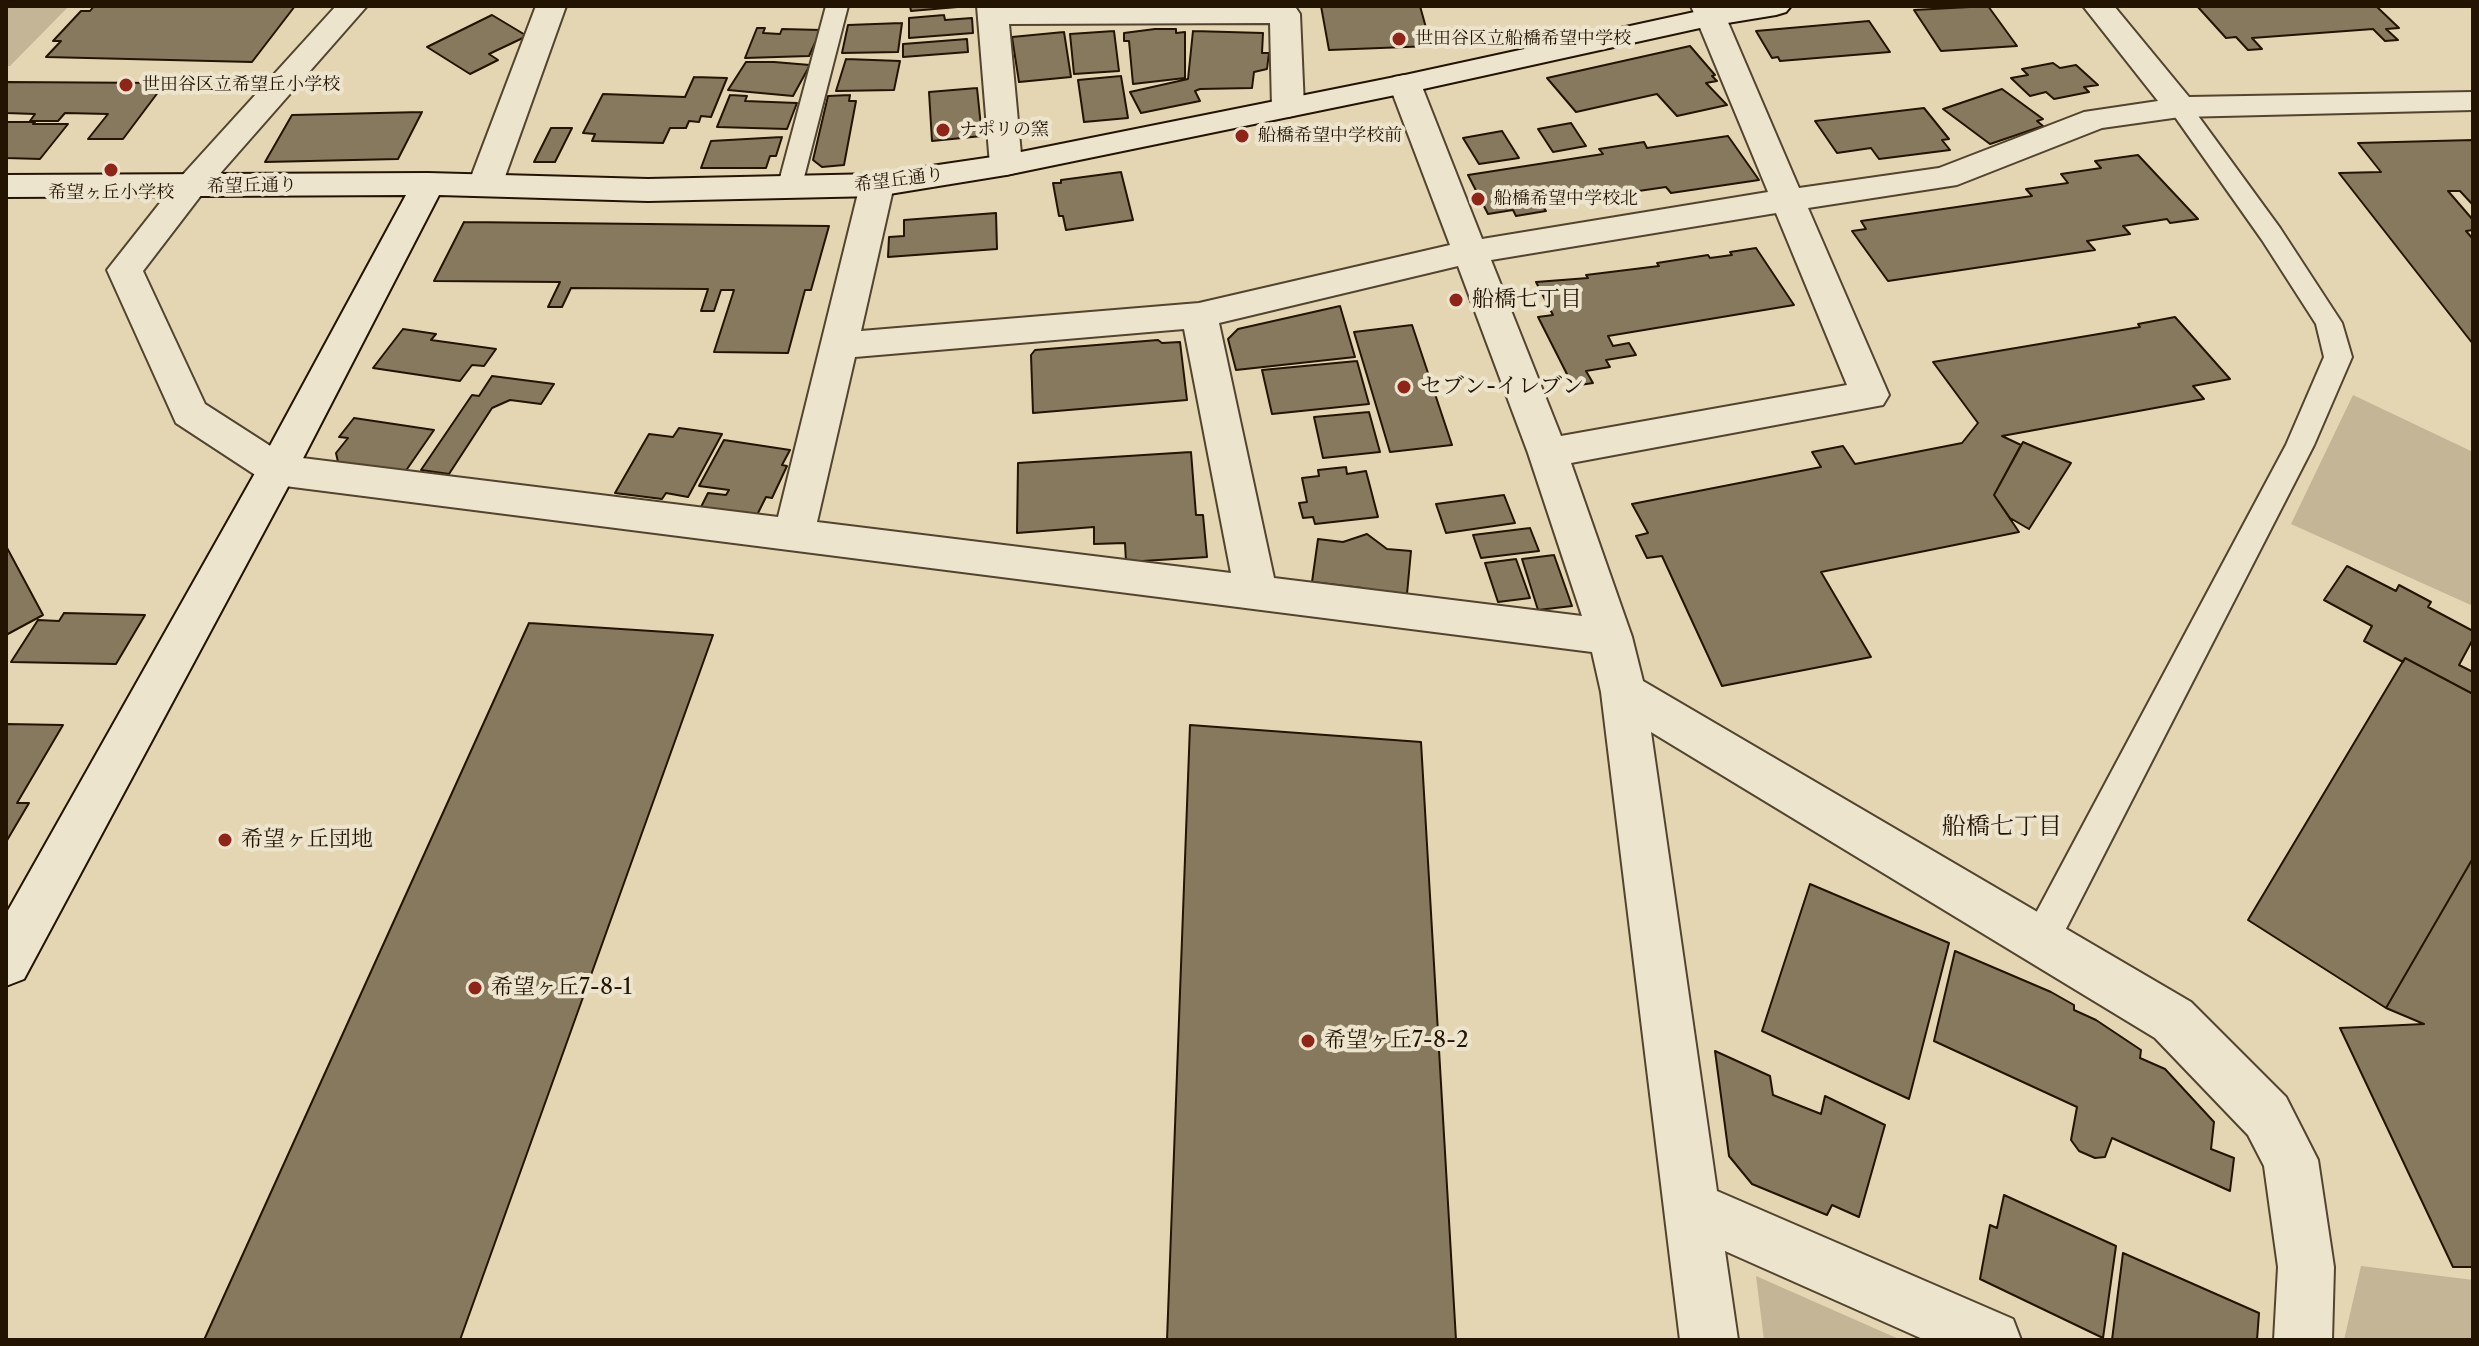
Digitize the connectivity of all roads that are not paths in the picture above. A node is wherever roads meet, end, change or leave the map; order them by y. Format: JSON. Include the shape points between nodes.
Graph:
{"nodes":[{"id":1,"x":352,"y":6,"type":"edge"},
{"id":2,"x":551,"y":6,"type":"edge"},
{"id":3,"x":837,"y":6,"type":"edge"},
{"id":4,"x":1776,"y":6,"type":"edge"},
{"id":5,"x":2098,"y":6,"type":"edge"},
{"id":6,"x":993,"y":11,"type":"edge"},
{"id":7,"x":1707,"y":12,"type":"edge"},
{"id":8,"x":1405,"y":84,"type":"junction"},
{"id":9,"x":2473,"y":101,"type":"edge"},
{"id":10,"x":1288,"y":107,"type":"junction"},
{"id":11,"x":2180,"y":107,"type":"junction"},
{"id":12,"x":1006,"y":165,"type":"junction"},
{"id":13,"x":428,"y":184,"type":"junction"},
{"id":14,"x":485,"y":185,"type":"junction"},
{"id":15,"x":877,"y":185,"type":"junction"},
{"id":16,"x":6,"y":186,"type":"edge"},
{"id":17,"x":190,"y":187,"type":"junction"},
{"id":18,"x":789,"y":189,"type":"junction"},
{"id":19,"x":1787,"y":200,"type":"junction"},
{"id":20,"x":1470,"y":252,"type":"junction"},
{"id":21,"x":1199,"y":315,"type":"junction"},
{"id":22,"x":838,"y":346,"type":"junction"},
{"id":23,"x":1548,"y":453,"type":"junction"},
{"id":24,"x":277,"y":470,"type":"junction"},
{"id":25,"x":794,"y":534,"type":"junction"},
{"id":26,"x":1256,"y":592,"type":"junction"},
{"id":27,"x":1610,"y":637,"type":"junction"},
{"id":28,"x":1623,"y":692,"type":"junction"},
{"id":29,"x":2041,"y":940,"type":"junction"},
{"id":30,"x":6,"y":962,"type":"edge"},
{"id":31,"x":1692,"y":1208,"type":"junction"},
{"id":32,"x":1709,"y":1340,"type":"edge"},
{"id":33,"x":1992,"y":1340,"type":"edge"},
{"id":34,"x":2303,"y":1340,"type":"edge"}],
"edges":[{"from":1,"to":17,"type":"street"},
{"from":2,"to":14,"type":"street"},
{"from":3,"to":18,"type":"lane"},
{"from":4,"to":7,"type":"street","name":"希望丘通り"},
{"from":5,"to":11,"type":"street"},
{"from":6,"to":10,"type":"street","via":[[1285,14]]},
{"from":6,"to":12,"type":"street"},
{"from":7,"to":8,"type":"street","name":"希望丘通り"},
{"from":7,"to":19,"type":"street"},
{"from":8,"to":10,"type":"street","name":"希望丘通り"},
{"from":8,"to":20,"type":"street"},
{"from":9,"to":11,"type":"street"},
{"from":10,"to":12,"type":"street","name":"希望丘通り"},
{"from":11,"to":19,"type":"street","via":[[2095,119],[1945,178]]},
{"from":11,"to":29,"type":"lane","via":[[2329,323],[2338,357],[2300,445]]},
{"from":12,"to":15,"type":"street","name":"希望丘通り"},
{"from":13,"to":14,"type":"street","name":"希望丘通り"},
{"from":13,"to":17,"type":"street","name":"希望丘通り"},
{"from":13,"to":24,"type":"street"},
{"from":14,"to":18,"type":"street","name":"希望丘通り"},
{"from":15,"to":18,"type":"street","name":"希望丘通り"},
{"from":15,"to":22,"type":"street"},
{"from":16,"to":17,"type":"street","name":"希望丘通り"},
{"from":17,"to":24,"type":"street","via":[[125,270],[190,413]]},
{"from":19,"to":20,"type":"street"},
{"from":19,"to":23,"type":"street","via":[[1870,395]]},
{"from":20,"to":21,"type":"street"},
{"from":20,"to":23,"type":"street"},
{"from":21,"to":22,"type":"street"},
{"from":21,"to":26,"type":"street"},
{"from":22,"to":25,"type":"street"},
{"from":23,"to":27,"type":"street"},
{"from":24,"to":25,"type":"street"},
{"from":24,"to":30,"type":"street"},
{"from":25,"to":26,"type":"street"},
{"from":26,"to":27,"type":"street"},
{"from":27,"to":28,"type":"street"},
{"from":28,"to":29,"type":"street"},
{"from":28,"to":31,"type":"street"},
{"from":29,"to":34,"type":"street","via":[[2173,1020],[2267,1116],[2291,1160],[2306,1267]]},
{"from":31,"to":32,"type":"street"},
{"from":31,"to":33,"type":"street"}]}
